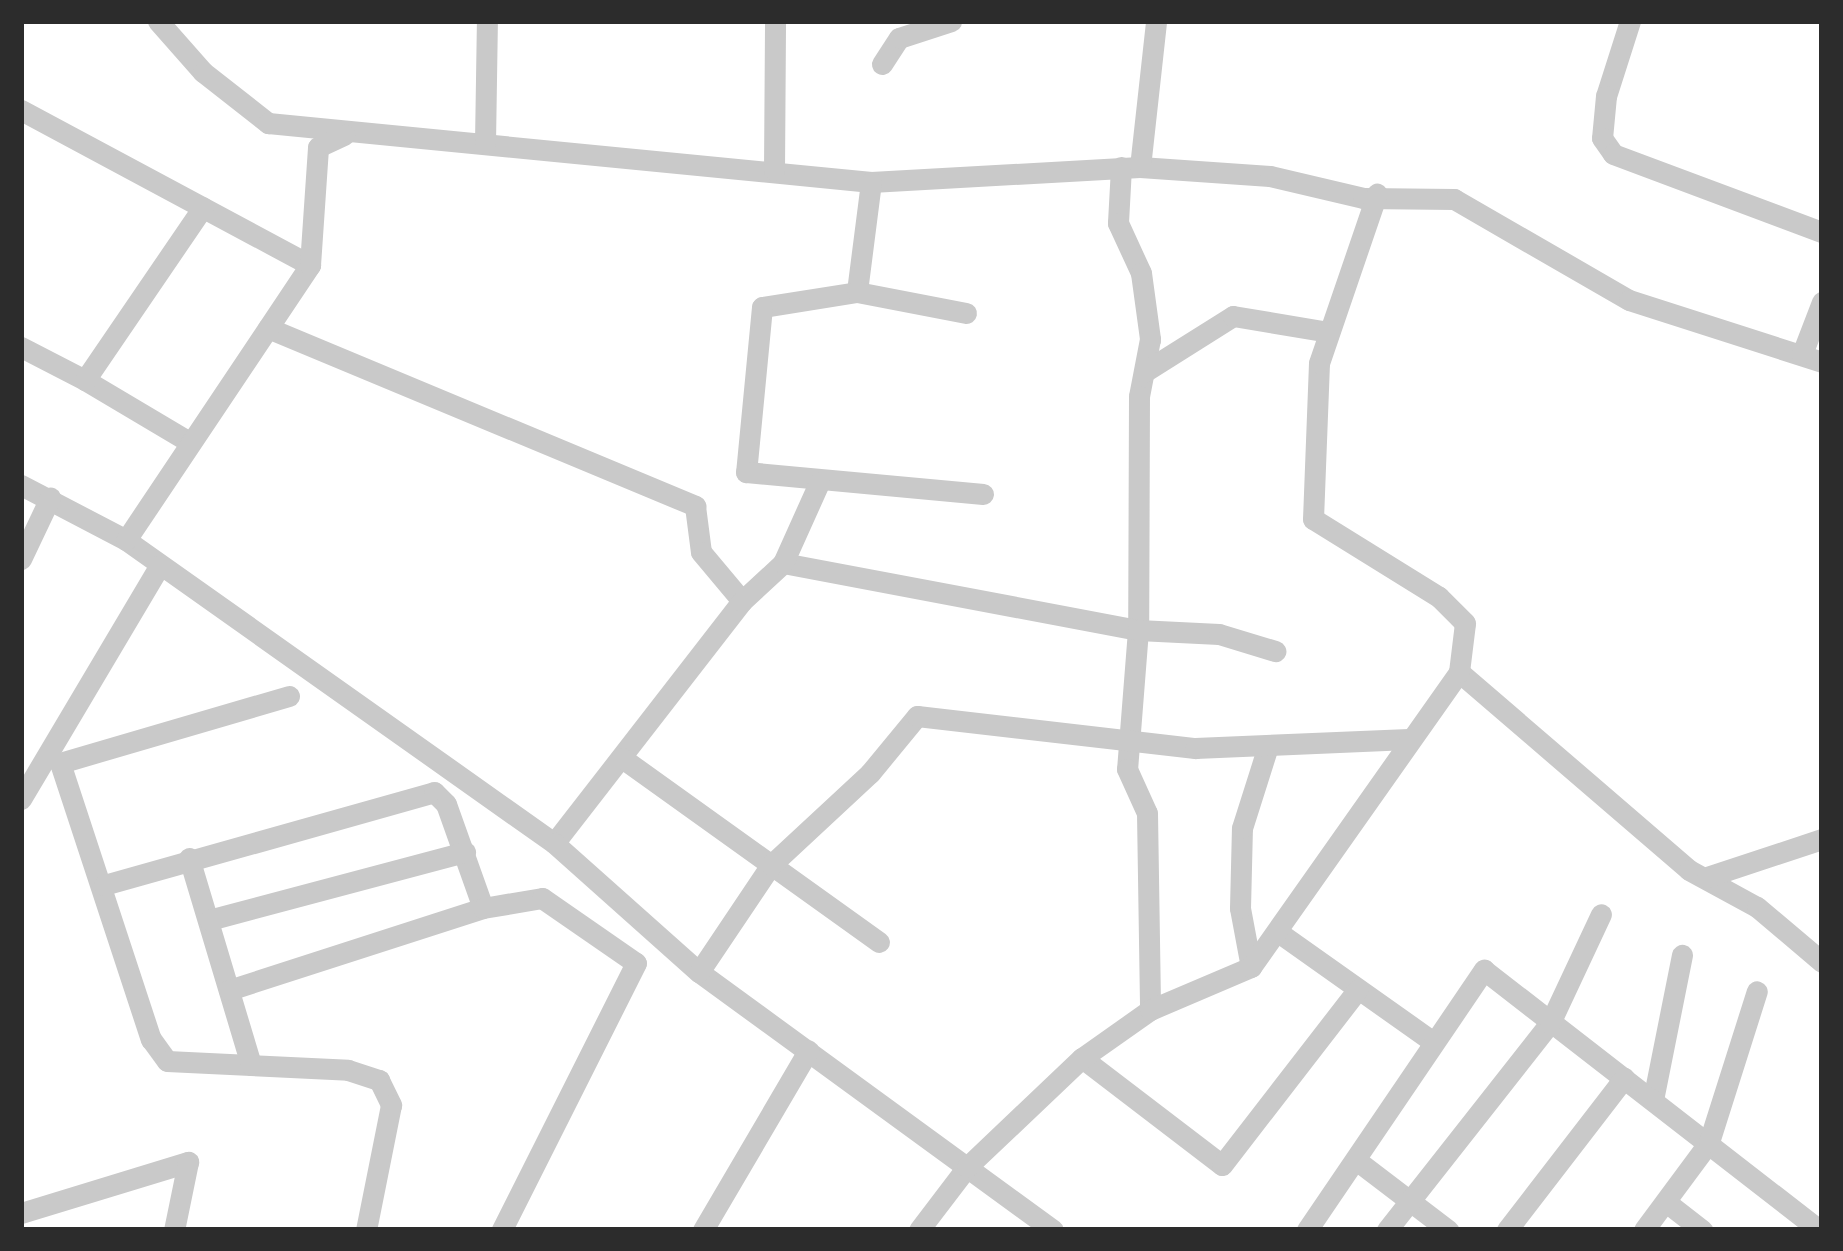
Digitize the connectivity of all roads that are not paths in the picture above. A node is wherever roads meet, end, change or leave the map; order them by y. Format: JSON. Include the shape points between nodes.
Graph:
{"nodes":[{"id":1,"x":158,"y":21,"type":"edge"},
{"id":2,"x":487,"y":21,"type":"edge"},
{"id":3,"x":775,"y":21,"type":"edge"},
{"id":4,"x":951,"y":21,"type":"edge"},
{"id":5,"x":1156,"y":21,"type":"edge"},
{"id":6,"x":1630,"y":21,"type":"edge"},
{"id":7,"x":882,"y":64,"type":"dead end"},
{"id":8,"x":21,"y":110,"type":"edge"},
{"id":9,"x":357,"y":134,"type":"junction"},
{"id":10,"x":484,"y":143,"type":"junction"},
{"id":11,"x":1130,"y":167,"type":"junction"},
{"id":12,"x":774,"y":170,"type":"junction"},
{"id":13,"x":871,"y":182,"type":"junction"},
{"id":14,"x":1377,"y":194,"type":"junction"},
{"id":15,"x":203,"y":207,"type":"junction"},
{"id":16,"x":1822,"y":232,"type":"edge"},
{"id":17,"x":310,"y":265,"type":"junction"},
{"id":18,"x":857,"y":292,"type":"junction"},
{"id":19,"x":1822,"y":302,"type":"edge"},
{"id":20,"x":966,"y":313,"type":"dead end"},
{"id":21,"x":268,"y":328,"type":"junction"},
{"id":22,"x":1329,"y":332,"type":"junction"},
{"id":23,"x":21,"y":346,"type":"edge"},
{"id":24,"x":1812,"y":358,"type":"edge"},
{"id":25,"x":1144,"y":372,"type":"junction"},
{"id":26,"x":85,"y":380,"type":"junction"},
{"id":27,"x":186,"y":440,"type":"junction"},
{"id":28,"x":819,"y":483,"type":"junction"},
{"id":29,"x":21,"y":485,"type":"edge"},
{"id":30,"x":983,"y":494,"type":"dead end"},
{"id":31,"x":50,"y":498,"type":"junction"},
{"id":32,"x":126,"y":540,"type":"junction"},
{"id":33,"x":21,"y":559,"type":"edge"},
{"id":34,"x":783,"y":563,"type":"junction"},
{"id":35,"x":160,"y":565,"type":"junction"},
{"id":36,"x":742,"y":601,"type":"junction"},
{"id":37,"x":1138,"y":630,"type":"junction"},
{"id":38,"x":1275,"y":651,"type":"dead end"},
{"id":39,"x":1459,"y":672,"type":"junction"},
{"id":40,"x":289,"y":696,"type":"dead end"},
{"id":41,"x":1409,"y":739,"type":"junction"},
{"id":42,"x":1129,"y":741,"type":"junction"},
{"id":43,"x":1268,"y":746,"type":"junction"},
{"id":44,"x":622,"y":758,"type":"junction"},
{"id":45,"x":21,"y":799,"type":"edge"},
{"id":46,"x":1822,"y":838,"type":"edge"},
{"id":47,"x":554,"y":842,"type":"junction"},
{"id":48,"x":465,"y":852,"type":"junction"},
{"id":49,"x":189,"y":858,"type":"junction"},
{"id":50,"x":771,"y":865,"type":"junction"},
{"id":51,"x":1707,"y":878,"type":"junction"},
{"id":52,"x":104,"y":885,"type":"junction"},
{"id":53,"x":483,"y":908,"type":"junction"},
{"id":54,"x":1601,"y":914,"type":"dead end"},
{"id":55,"x":209,"y":920,"type":"junction"},
{"id":56,"x":1278,"y":932,"type":"junction"},
{"id":57,"x":879,"y":941,"type":"dead end"},
{"id":58,"x":1682,"y":955,"type":"dead end"},
{"id":59,"x":1822,"y":962,"type":"edge"},
{"id":60,"x":1251,"y":967,"type":"junction"},
{"id":61,"x":699,"y":971,"type":"junction"},
{"id":62,"x":1358,"y":989,"type":"junction"},
{"id":63,"x":229,"y":990,"type":"junction"},
{"id":64,"x":1757,"y":992,"type":"dead end"},
{"id":65,"x":1150,"y":1010,"type":"junction"},
{"id":66,"x":1550,"y":1023,"type":"junction"},
{"id":67,"x":1432,"y":1041,"type":"junction"},
{"id":68,"x":808,"y":1051,"type":"junction"},
{"id":69,"x":1082,"y":1058,"type":"junction"},
{"id":70,"x":251,"y":1065,"type":"junction"},
{"id":71,"x":1624,"y":1078,"type":"junction"},
{"id":72,"x":1653,"y":1100,"type":"junction"},
{"id":73,"x":1709,"y":1142,"type":"junction"},
{"id":74,"x":1360,"y":1162,"type":"junction"},
{"id":75,"x":967,"y":1167,"type":"junction"},
{"id":76,"x":1409,"y":1202,"type":"junction"},
{"id":77,"x":1666,"y":1202,"type":"junction"},
{"id":78,"x":21,"y":1213,"type":"edge"},
{"id":79,"x":1806,"y":1226,"type":"edge"},
{"id":80,"x":174,"y":1230,"type":"edge"},
{"id":81,"x":366,"y":1230,"type":"edge"},
{"id":82,"x":502,"y":1230,"type":"edge"},
{"id":83,"x":703,"y":1230,"type":"edge"},
{"id":84,"x":920,"y":1230,"type":"edge"},
{"id":85,"x":1053,"y":1230,"type":"edge"},
{"id":86,"x":1307,"y":1230,"type":"edge"},
{"id":87,"x":1387,"y":1230,"type":"edge"},
{"id":88,"x":1448,"y":1230,"type":"edge"},
{"id":89,"x":1507,"y":1230,"type":"edge"},
{"id":90,"x":1644,"y":1230,"type":"edge"},
{"id":91,"x":1702,"y":1230,"type":"edge"}],
"edges":[{"from":1,"to":9,"type":"street","via":[[202,72],[268,123]]},
{"from":2,"to":10,"type":"street"},
{"from":3,"to":12,"type":"street"},
{"from":4,"to":7,"type":"street","via":[[899,38]]},
{"from":5,"to":11,"type":"street"},
{"from":6,"to":16,"type":"street","via":[[1606,96],[1602,138],[1612,154]]},
{"from":8,"to":15,"type":"street"},
{"from":9,"to":10,"type":"street"},
{"from":9,"to":17,"type":"street","via":[[329,136],[318,147]]},
{"from":10,"to":12,"type":"street"},
{"from":11,"to":13,"type":"street"},
{"from":11,"to":14,"type":"street"},
{"from":11,"to":25,"type":"street","via":[[1118,224],[1141,272],[1150,340]]},
{"from":12,"to":13,"type":"street"},
{"from":13,"to":18,"type":"street"},
{"from":14,"to":22,"type":"street"},
{"from":14,"to":24,"type":"street","via":[[1454,199],[1629,300]]},
{"from":15,"to":17,"type":"street"},
{"from":15,"to":26,"type":"street"},
{"from":17,"to":21,"type":"street"},
{"from":18,"to":20,"type":"street"},
{"from":18,"to":28,"type":"street","via":[[762,307],[746,472]]},
{"from":19,"to":24,"type":"street"},
{"from":21,"to":27,"type":"street"},
{"from":21,"to":36,"type":"street","via":[[695,506],[701,552]]},
{"from":22,"to":25,"type":"street","via":[[1233,316]]},
{"from":22,"to":39,"type":"street","via":[[1318,363],[1313,519],[1439,597],[1466,623]]},
{"from":23,"to":26,"type":"street"},
{"from":25,"to":37,"type":"street"},
{"from":26,"to":27,"type":"street"},
{"from":27,"to":32,"type":"street"},
{"from":28,"to":30,"type":"street"},
{"from":28,"to":34,"type":"street"},
{"from":29,"to":31,"type":"street"},
{"from":31,"to":32,"type":"street"},
{"from":31,"to":33,"type":"street"},
{"from":32,"to":35,"type":"street"},
{"from":34,"to":36,"type":"street"},
{"from":34,"to":37,"type":"street"},
{"from":35,"to":45,"type":"street"},
{"from":35,"to":47,"type":"street"},
{"from":36,"to":44,"type":"street"},
{"from":37,"to":38,"type":"street","via":[[1219,634]]},
{"from":37,"to":42,"type":"street"},
{"from":39,"to":41,"type":"street"},
{"from":39,"to":51,"type":"street"},
{"from":40,"to":52,"type":"street","via":[[60,763]]},
{"from":41,"to":43,"type":"street"},
{"from":41,"to":56,"type":"street"},
{"from":42,"to":43,"type":"street"},
{"from":42,"to":50,"type":"street","via":[[917,716],[870,773]]},
{"from":42,"to":65,"type":"street","via":[[1127,769],[1147,812]]},
{"from":43,"to":60,"type":"street","via":[[1242,828],[1240,908]]},
{"from":44,"to":47,"type":"street"},
{"from":44,"to":50,"type":"street"},
{"from":46,"to":51,"type":"street"},
{"from":47,"to":61,"type":"street"},
{"from":48,"to":49,"type":"street","via":[[434,792]]},
{"from":48,"to":53,"type":"street"},
{"from":48,"to":55,"type":"street"},
{"from":49,"to":52,"type":"street"},
{"from":49,"to":55,"type":"street"},
{"from":50,"to":57,"type":"street"},
{"from":50,"to":61,"type":"street"},
{"from":51,"to":59,"type":"street"},
{"from":52,"to":70,"type":"street","via":[[151,1039],[167,1061]]},
{"from":53,"to":63,"type":"street"},
{"from":53,"to":82,"type":"street","via":[[542,898],[635,963]]},
{"from":54,"to":66,"type":"street"},
{"from":55,"to":63,"type":"street"},
{"from":56,"to":60,"type":"street"},
{"from":56,"to":62,"type":"street"},
{"from":58,"to":72,"type":"street"},
{"from":60,"to":65,"type":"street"},
{"from":61,"to":68,"type":"street"},
{"from":62,"to":67,"type":"street"},
{"from":62,"to":69,"type":"street","via":[[1222,1165]]},
{"from":63,"to":70,"type":"street"},
{"from":64,"to":73,"type":"street"},
{"from":65,"to":69,"type":"street"},
{"from":66,"to":67,"type":"street","via":[[1484,970]]},
{"from":66,"to":71,"type":"street"},
{"from":66,"to":76,"type":"street"},
{"from":67,"to":74,"type":"street"},
{"from":68,"to":75,"type":"street"},
{"from":68,"to":83,"type":"street"},
{"from":69,"to":75,"type":"street"},
{"from":70,"to":81,"type":"street","via":[[348,1070],[379,1080],[391,1105]]},
{"from":71,"to":72,"type":"street"},
{"from":71,"to":89,"type":"street"},
{"from":72,"to":73,"type":"street"},
{"from":73,"to":77,"type":"street"},
{"from":73,"to":79,"type":"street"},
{"from":74,"to":76,"type":"street"},
{"from":74,"to":86,"type":"street"},
{"from":75,"to":84,"type":"street"},
{"from":75,"to":85,"type":"street"},
{"from":76,"to":87,"type":"street"},
{"from":76,"to":88,"type":"street"},
{"from":77,"to":90,"type":"street"},
{"from":77,"to":91,"type":"street"},
{"from":78,"to":80,"type":"street","via":[[188,1162]]}]}
